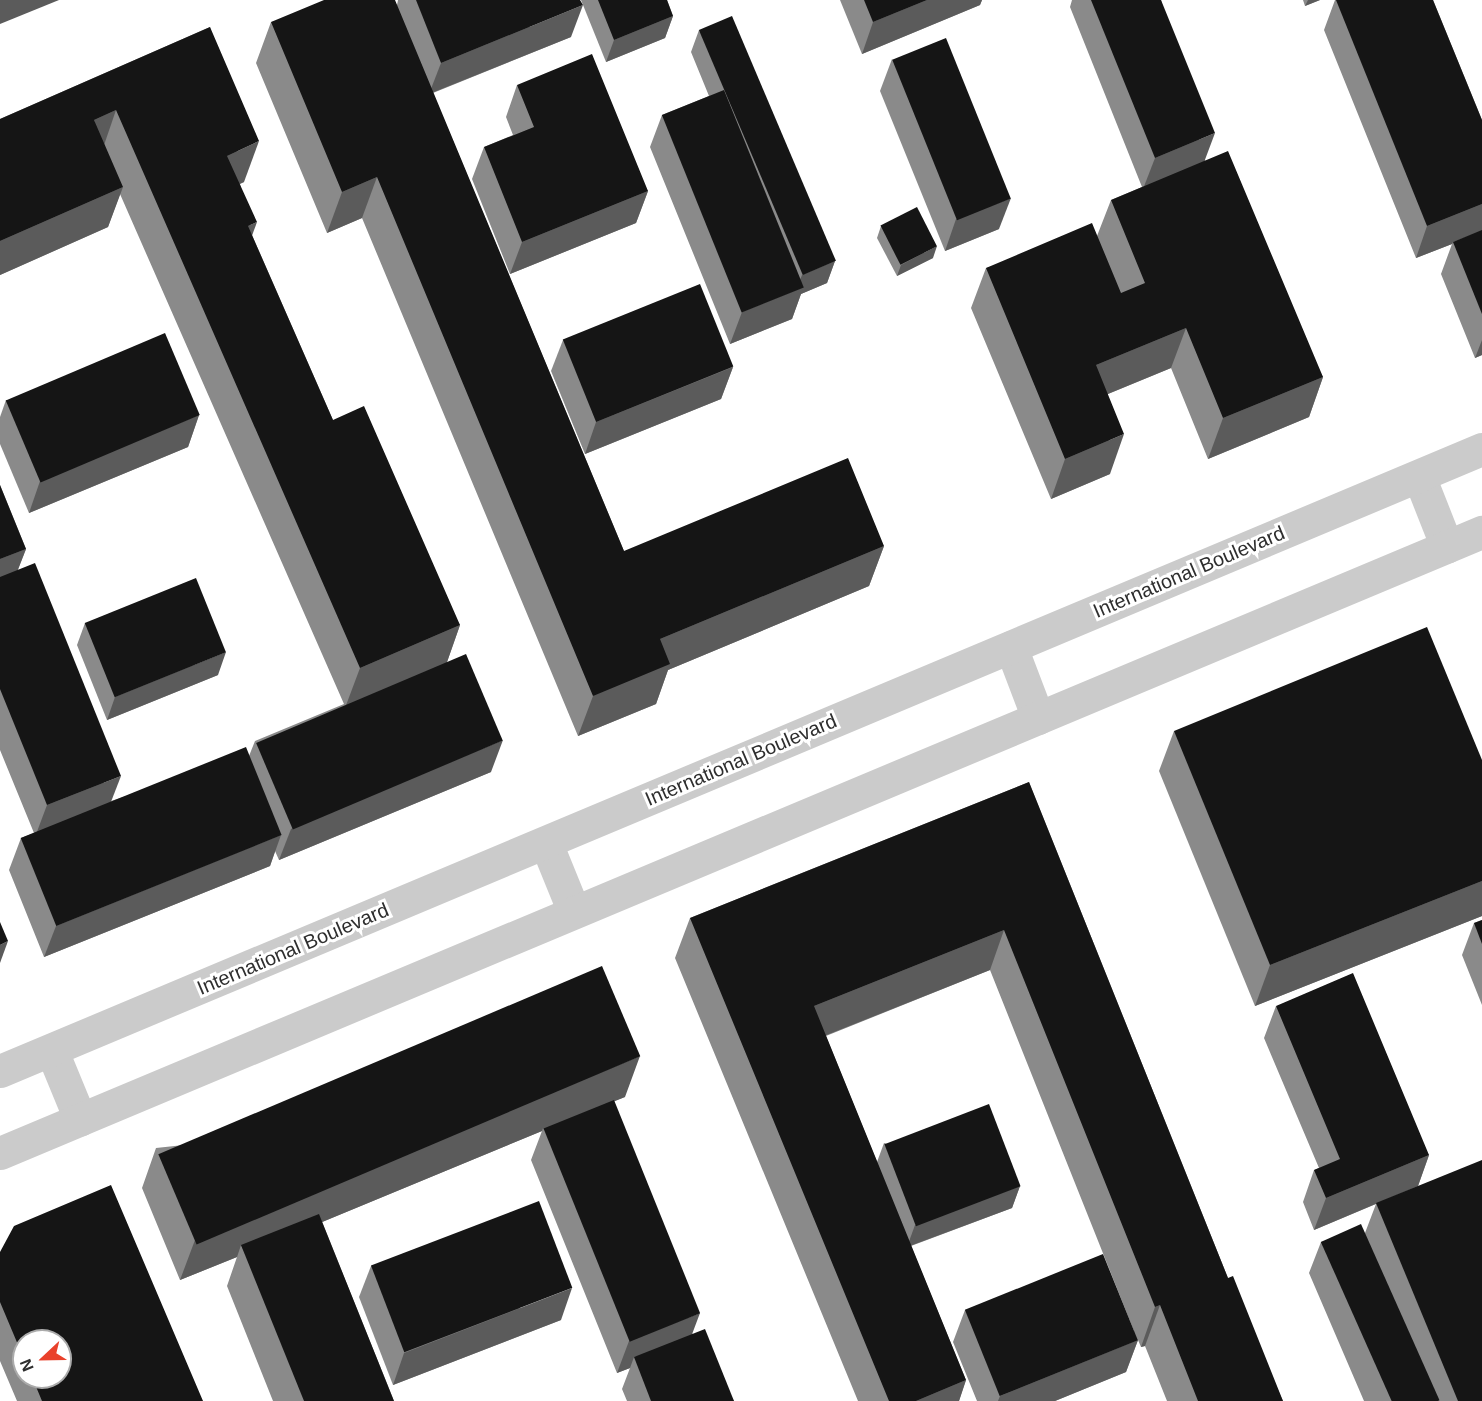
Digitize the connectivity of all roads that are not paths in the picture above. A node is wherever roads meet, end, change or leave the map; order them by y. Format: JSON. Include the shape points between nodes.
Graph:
{"nodes":[{"id":1,"x":1482,"y":449,"type":"edge"},
{"id":2,"x":1419,"y":476,"type":"junction"},
{"id":3,"x":1482,"y":532,"type":"edge"},
{"id":4,"x":1448,"y":547,"type":"junction"},
{"id":5,"x":1011,"y":647,"type":"junction"},
{"id":6,"x":1038,"y":718,"type":"junction"},
{"id":7,"x":546,"y":843,"type":"junction"},
{"id":8,"x":574,"y":912,"type":"junction"},
{"id":9,"x":52,"y":1050,"type":"junction"},
{"id":10,"x":0,"y":1071,"type":"edge"},
{"id":11,"x":80,"y":1119,"type":"junction"},
{"id":12,"x":0,"y":1153,"type":"edge"}],
"edges":[{"from":1,"to":2,"type":"street","name":"International Boulevard"},
{"from":2,"to":4,"type":"street"},
{"from":2,"to":5,"type":"street","name":"International Boulevard"},
{"from":3,"to":4,"type":"street"},
{"from":4,"to":6,"type":"street"},
{"from":5,"to":6,"type":"street"},
{"from":5,"to":7,"type":"street","name":"International Boulevard"},
{"from":6,"to":8,"type":"street"},
{"from":7,"to":8,"type":"street"},
{"from":7,"to":9,"type":"street","name":"International Boulevard"},
{"from":8,"to":11,"type":"street"},
{"from":9,"to":10,"type":"street","name":"International Boulevard"},
{"from":9,"to":11,"type":"street"},
{"from":11,"to":12,"type":"street"}]}
